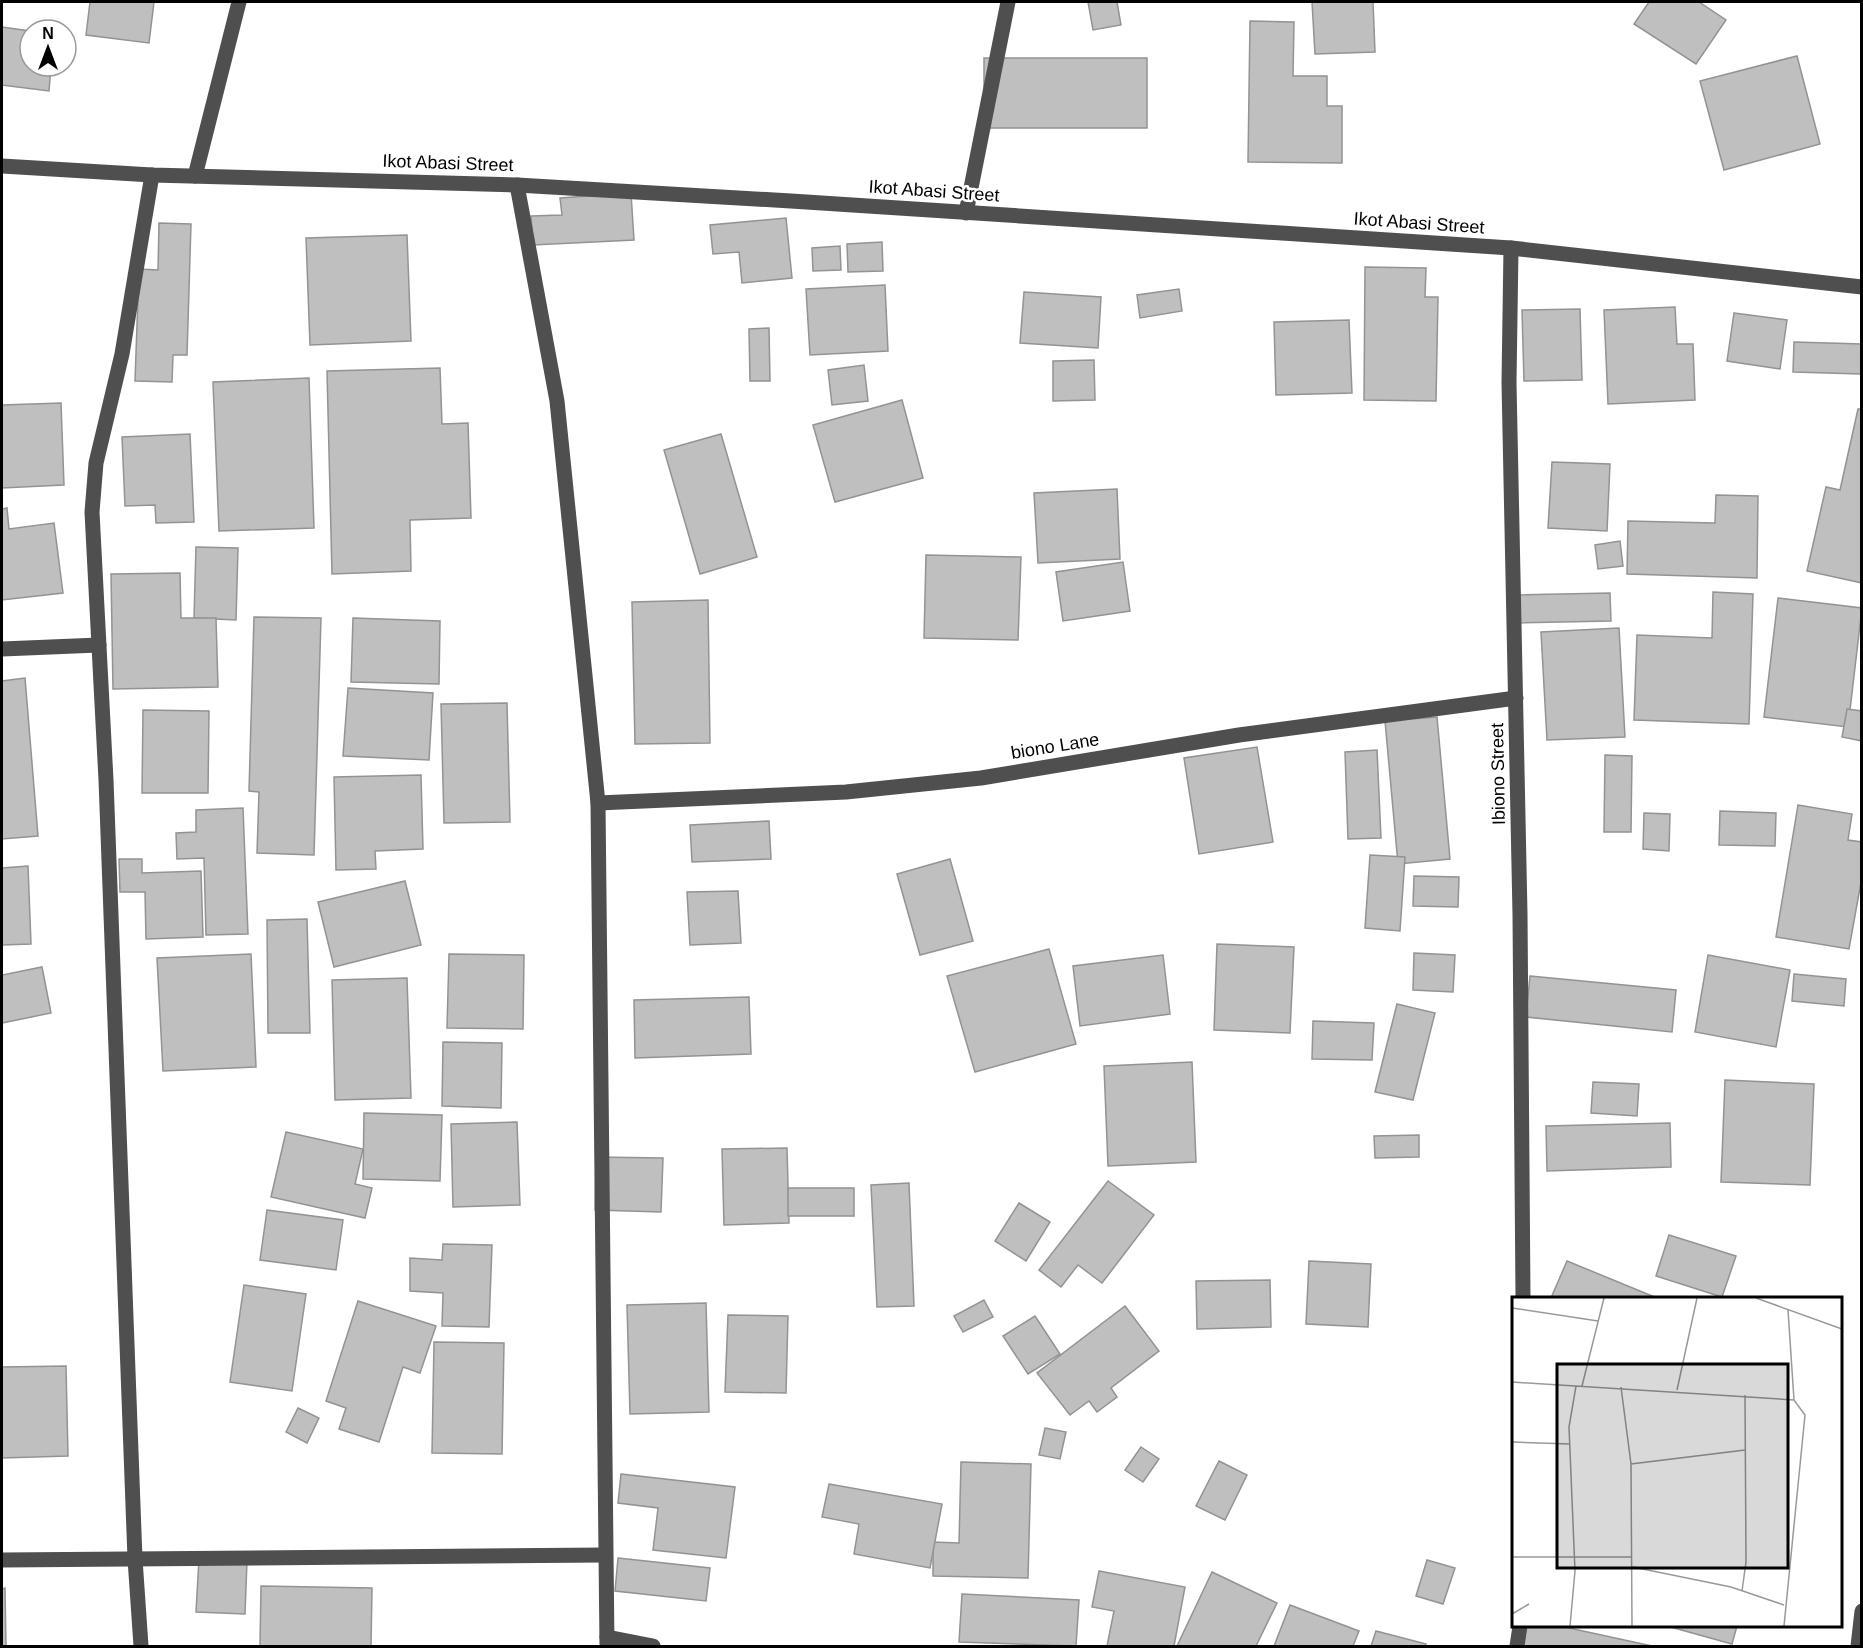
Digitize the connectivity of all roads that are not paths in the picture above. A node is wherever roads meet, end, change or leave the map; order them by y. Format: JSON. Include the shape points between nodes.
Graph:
{"nodes":[{"id":1,"x":239,"y":2,"type":"edge"},
{"id":2,"x":1008,"y":2,"type":"edge"},
{"id":3,"x":2,"y":166,"type":"edge"},
{"id":4,"x":152,"y":175,"type":"junction"},
{"id":5,"x":195,"y":176,"type":"junction"},
{"id":6,"x":517,"y":184,"type":"junction"},
{"id":7,"x":966,"y":213,"type":"junction"},
{"id":8,"x":1511,"y":248,"type":"junction"},
{"id":9,"x":1862,"y":287,"type":"edge"},
{"id":10,"x":99,"y":645,"type":"junction"},
{"id":11,"x":2,"y":649,"type":"edge"},
{"id":12,"x":1516,"y":698,"type":"junction"},
{"id":13,"x":598,"y":803,"type":"junction"},
{"id":14,"x":1522,"y":1297,"type":"edge"},
{"id":15,"x":605,"y":1556,"type":"junction"},
{"id":16,"x":135,"y":1559,"type":"junction"},
{"id":17,"x":2,"y":1560,"type":"edge"},
{"id":18,"x":1862,"y":1611,"type":"edge"},
{"id":19,"x":1520,"y":1627,"type":"edge"},
{"id":20,"x":607,"y":1642,"type":"edge"},
{"id":21,"x":141,"y":1647,"type":"edge"},
{"id":22,"x":653,"y":1647,"type":"edge"},
{"id":23,"x":1517,"y":1647,"type":"edge"},
{"id":24,"x":1858,"y":1647,"type":"edge"}],
"edges":[{"from":1,"to":5,"type":"street"},
{"from":2,"to":7,"type":"street"},
{"from":3,"to":4,"type":"street","name":"Ikot Abasi Street"},
{"from":4,"to":5,"type":"street","name":"Ikot Abasi Street"},
{"from":4,"to":10,"type":"street","via":[[122,354],[96,463],[92,512]]},
{"from":5,"to":6,"type":"street","name":"Ikot Abasi Street"},
{"from":6,"to":7,"type":"street","name":"Ikot Abasi Street"},
{"from":6,"to":13,"type":"street","via":[[557,401]]},
{"from":7,"to":8,"type":"street","name":"Ikot Abasi Street"},
{"from":8,"to":9,"type":"street","name":"Ikot Abasi Street"},
{"from":8,"to":12,"type":"street","name":"Ibiono Street","via":[[1509,383]]},
{"from":10,"to":11,"type":"street"},
{"from":10,"to":16,"type":"street"},
{"from":12,"to":13,"type":"street","name":"biono Lane","via":[[1239,735],[981,778],[846,792]]},
{"from":12,"to":14,"type":"street","name":"Ibiono Street"},
{"from":13,"to":15,"type":"street"},
{"from":15,"to":16,"type":"street"},
{"from":15,"to":20,"type":"street"},
{"from":16,"to":17,"type":"street"},
{"from":16,"to":21,"type":"street"},
{"from":18,"to":24,"type":"street"},
{"from":19,"to":23,"type":"street"},
{"from":20,"to":22,"type":"street"}]}
